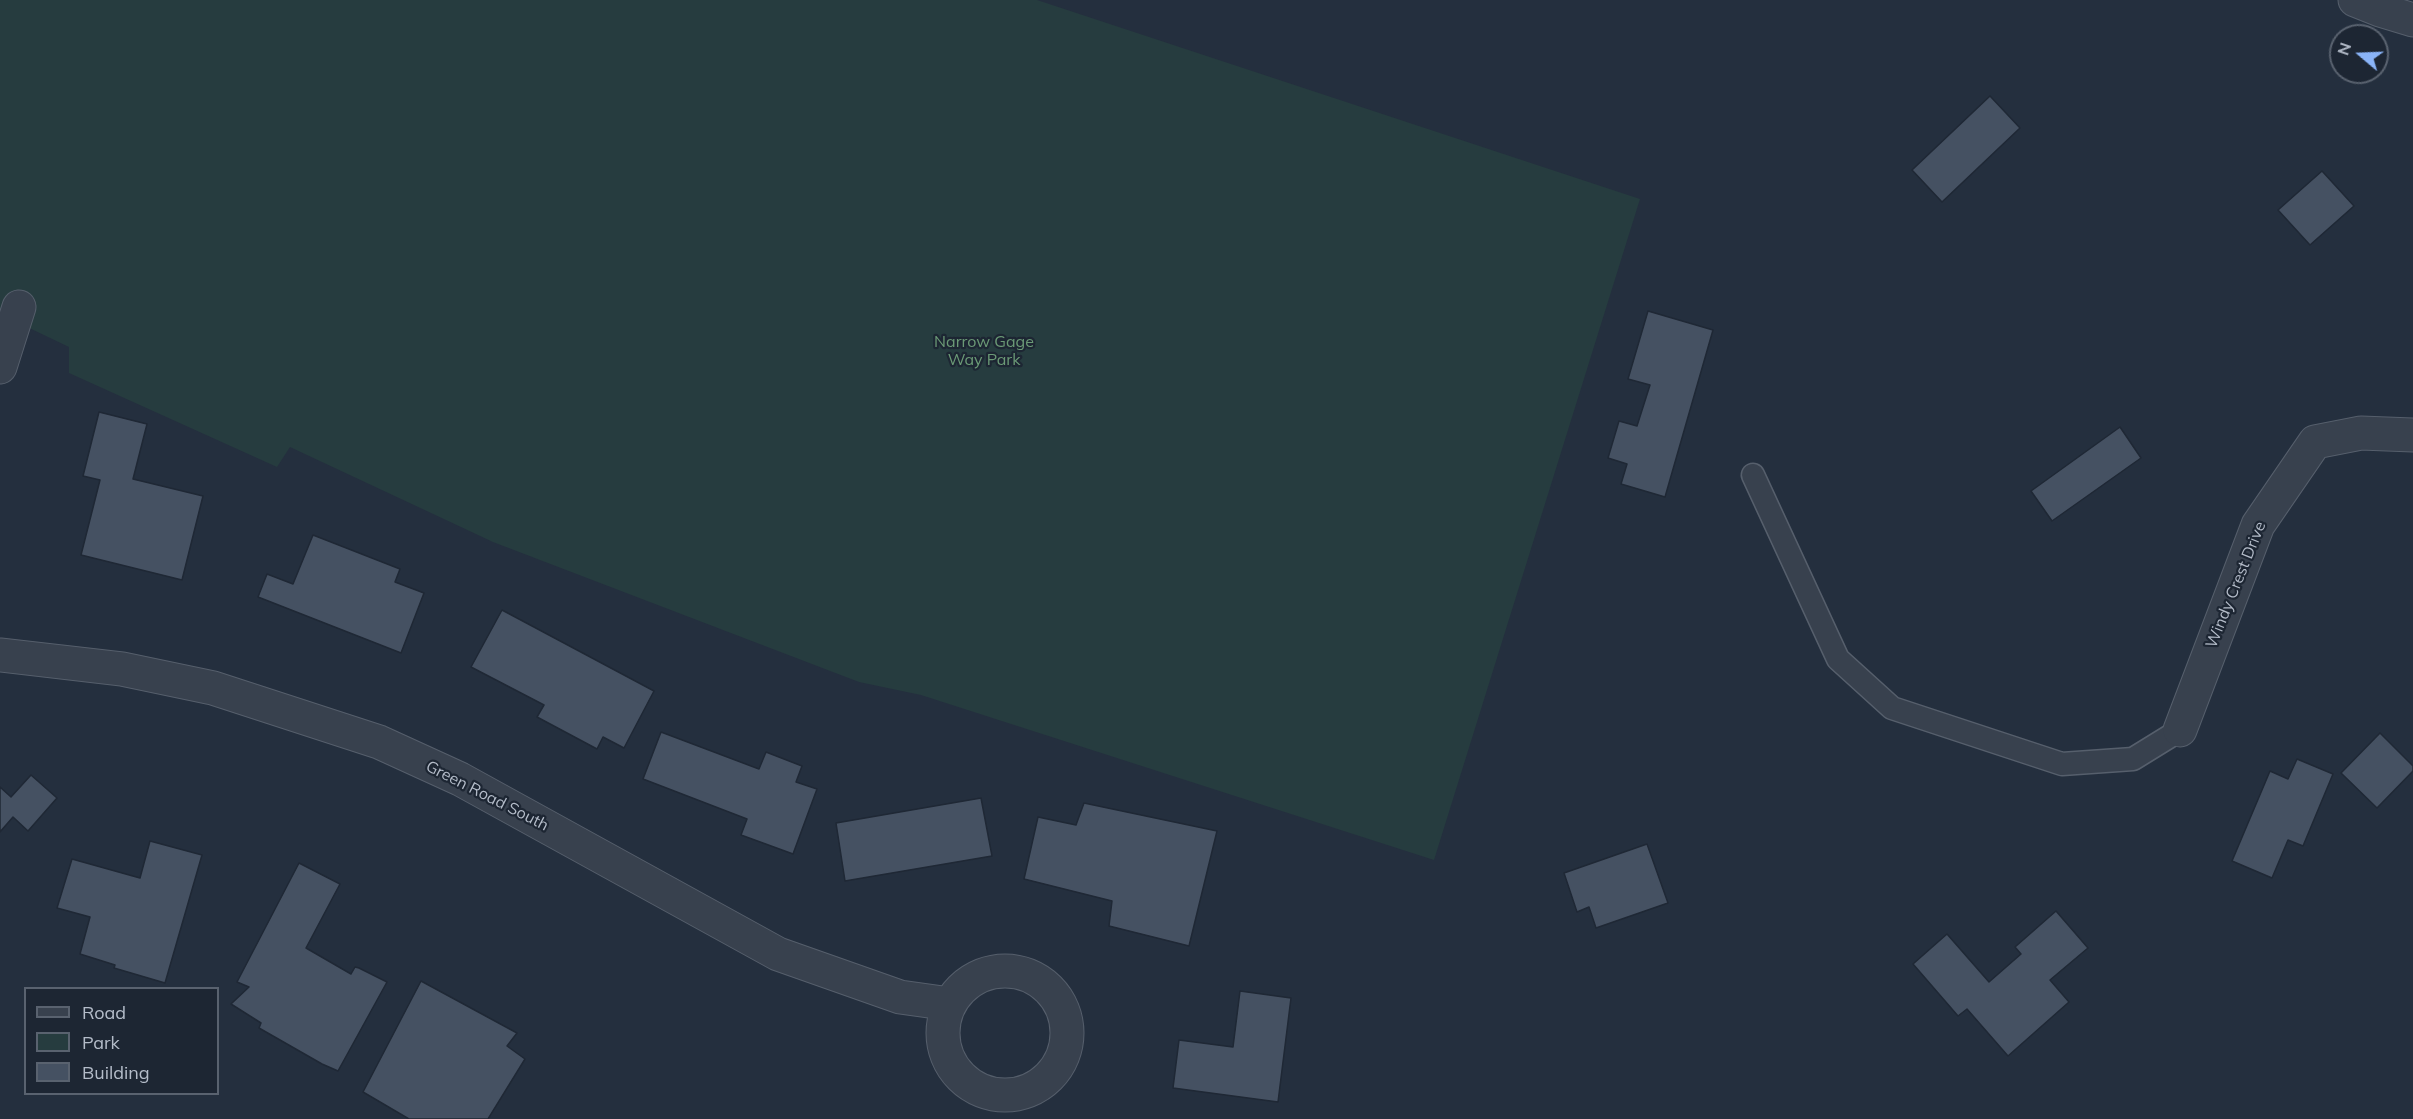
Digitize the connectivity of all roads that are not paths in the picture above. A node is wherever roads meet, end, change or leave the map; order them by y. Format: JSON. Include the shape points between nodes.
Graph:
{"nodes":[{"id":1,"x":2355,"y":0,"type":"edge"},
{"id":2,"x":2413,"y":20,"type":"edge"},
{"id":3,"x":19,"y":307,"type":"dead end"},
{"id":4,"x":0,"y":367,"type":"edge"},
{"id":5,"x":2413,"y":435,"type":"edge"},
{"id":6,"x":1753,"y":475,"type":"dead end"},
{"id":7,"x":0,"y":655,"type":"edge"},
{"id":8,"x":2180,"y":730,"type":"joint"},
{"id":9,"x":950,"y":1004,"type":"dead end"}],
"edges":[{"from":1,"to":2,"type":"street"},
{"from":3,"to":4,"type":"street"},
{"from":5,"to":8,"type":"street","name":"Windy Crest Drive","via":[[2361,433],[2315,442],[2258,525]]},
{"from":6,"to":8,"type":"lane","via":[[1838,659],[1892,708],[2062,764],[2133,759]]},
{"from":7,"to":9,"type":"street","name":"Green Road South","via":[[122,669],[213,688],[379,742],[460,779],[778,954],[900,996]]}]}
